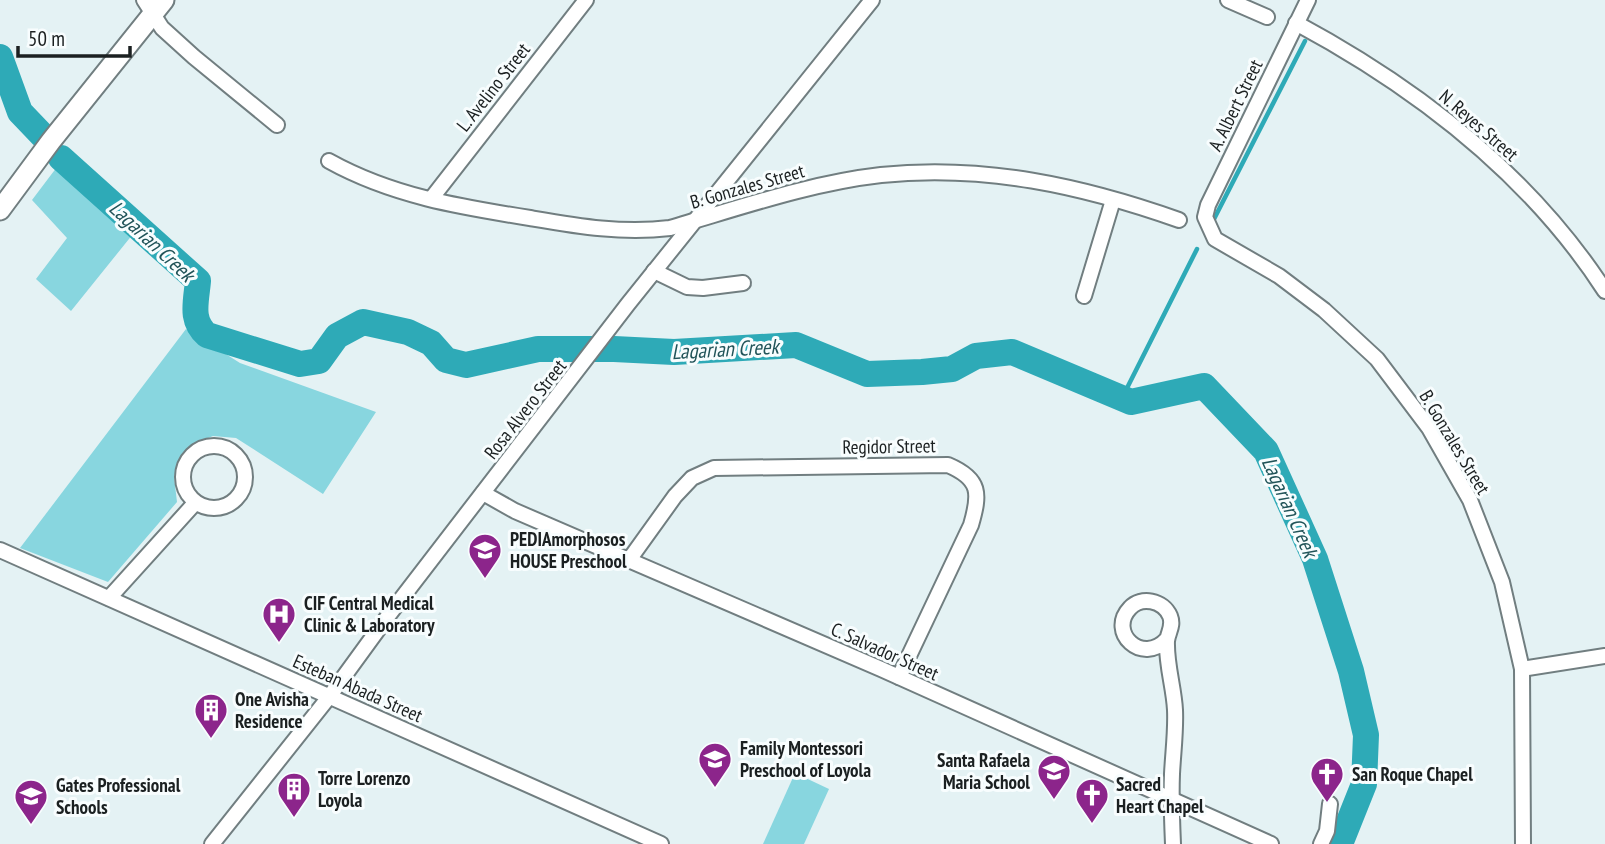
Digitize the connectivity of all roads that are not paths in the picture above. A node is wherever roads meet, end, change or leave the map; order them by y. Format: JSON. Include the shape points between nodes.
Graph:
{"nodes":[{"id":1,"x":586,"y":0,"type":"edge"},
{"id":2,"x":872,"y":0,"type":"edge"},
{"id":3,"x":1228,"y":0,"type":"edge"},
{"id":4,"x":1308,"y":0,"type":"edge"},
{"id":5,"x":154,"y":5,"type":"edge"},
{"id":6,"x":1267,"y":17,"type":"dead end"},
{"id":7,"x":1296,"y":23,"type":"junction"},
{"id":8,"x":277,"y":125,"type":"dead end"},
{"id":9,"x":329,"y":161,"type":"dead end"},
{"id":10,"x":431,"y":199,"type":"junction"},
{"id":11,"x":3,"y":200,"type":"edge"},
{"id":12,"x":1112,"y":200,"type":"junction"},
{"id":13,"x":1179,"y":220,"type":"dead end"},
{"id":14,"x":693,"y":221,"type":"junction"},
{"id":15,"x":1209,"y":228,"type":"joint"},
{"id":16,"x":654,"y":271,"type":"junction"},
{"id":17,"x":743,"y":283,"type":"dead end"},
{"id":18,"x":1605,"y":291,"type":"edge"},
{"id":19,"x":1084,"y":296,"type":"dead end"},
{"id":20,"x":483,"y":493,"type":"junction"},
{"id":21,"x":195,"y":503,"type":"junction"},
{"id":22,"x":0,"y":550,"type":"edge"},
{"id":23,"x":629,"y":560,"type":"junction"},
{"id":24,"x":109,"y":598,"type":"junction"},
{"id":25,"x":1167,"y":639,"type":"dead end"},
{"id":26,"x":1605,"y":656,"type":"edge"},
{"id":27,"x":1522,"y":669,"type":"junction"},
{"id":28,"x":899,"y":677,"type":"junction"},
{"id":29,"x":329,"y":697,"type":"junction"},
{"id":30,"x":1172,"y":798,"type":"junction"},
{"id":31,"x":1330,"y":804,"type":"dead end"},
{"id":32,"x":212,"y":844,"type":"edge"},
{"id":33,"x":661,"y":844,"type":"edge"},
{"id":34,"x":1173,"y":844,"type":"edge"},
{"id":35,"x":1271,"y":844,"type":"edge"},
{"id":36,"x":1321,"y":844,"type":"edge"},
{"id":37,"x":1523,"y":844,"type":"edge"}],
"edges":[{"from":1,"to":10,"type":"street","name":"L. Avelino Street"},
{"from":2,"to":14,"type":"street","name":"Rosa Alvero Street"},
{"from":3,"to":6,"type":"street"},
{"from":4,"to":7,"type":"street","name":"A. Albert Street"},
{"from":5,"to":8,"type":"street","via":[[162,28]]},
{"from":5,"to":11,"type":"main road"},
{"from":7,"to":15,"type":"street","name":"A. Albert Street","via":[[1208,205],[1205,217]]},
{"from":7,"to":18,"type":"street","name":"N. Reyes Street","via":[[1376,68],[1449,122],[1504,170],[1554,224]]},
{"from":9,"to":10,"type":"street","name":"B. Gonzales Street","via":[[360,178]]},
{"from":10,"to":14,"type":"street","name":"B. Gonzales Street","via":[[602,230],[646,231]]},
{"from":12,"to":13,"type":"street","name":"B. Gonzales Street"},
{"from":12,"to":14,"type":"street","name":"B. Gonzales Street","via":[[1065,186],[998,175],[882,175],[812,187]]},
{"from":12,"to":19,"type":"street"},
{"from":14,"to":16,"type":"street","name":"Rosa Alvero Street"},
{"from":15,"to":27,"type":"street","name":"B. Gonzales Street","via":[[1215,239],[1279,276],[1324,310],[1377,359],[1429,428],[1475,511],[1502,582]]},
{"from":16,"to":17,"type":"street","via":[[687,287]]},
{"from":16,"to":20,"type":"street","name":"Rosa Alvero Street"},
{"from":20,"to":23,"type":"street","name":"C. Salvador Street"},
{"from":20,"to":29,"type":"street","name":"Rosa Alvero Street"},
{"from":21,"to":21,"type":"street","via":[[214,509],[233,503],[240,495],[243,466],[230,450],[220,446],[199,449],[184,465],[183,486]]},
{"from":21,"to":24,"type":"street"},
{"from":22,"to":24,"type":"street","name":"Esteban Abada Street"},
{"from":23,"to":28,"type":"street","name":"C. Salvador Street"},
{"from":23,"to":28,"type":"street","name":"Regidor Street","via":[[675,496],[692,478],[714,468],[957,468],[974,484],[978,503]]},
{"from":24,"to":29,"type":"street","name":"Esteban Abada Street"},
{"from":25,"to":30,"type":"street","via":[[1175,711]]},
{"from":26,"to":27,"type":"street"},
{"from":27,"to":37,"type":"street","name":"B. Gonzales Street"},
{"from":28,"to":30,"type":"street","name":"C. Salvador Street"},
{"from":29,"to":32,"type":"street","name":"Rosa Alvero Street"},
{"from":29,"to":33,"type":"street","name":"Esteban Abada Street"},
{"from":30,"to":34,"type":"street"},
{"from":30,"to":35,"type":"street","name":"C. Salvador Street"},
{"from":31,"to":36,"type":"street"}]}
